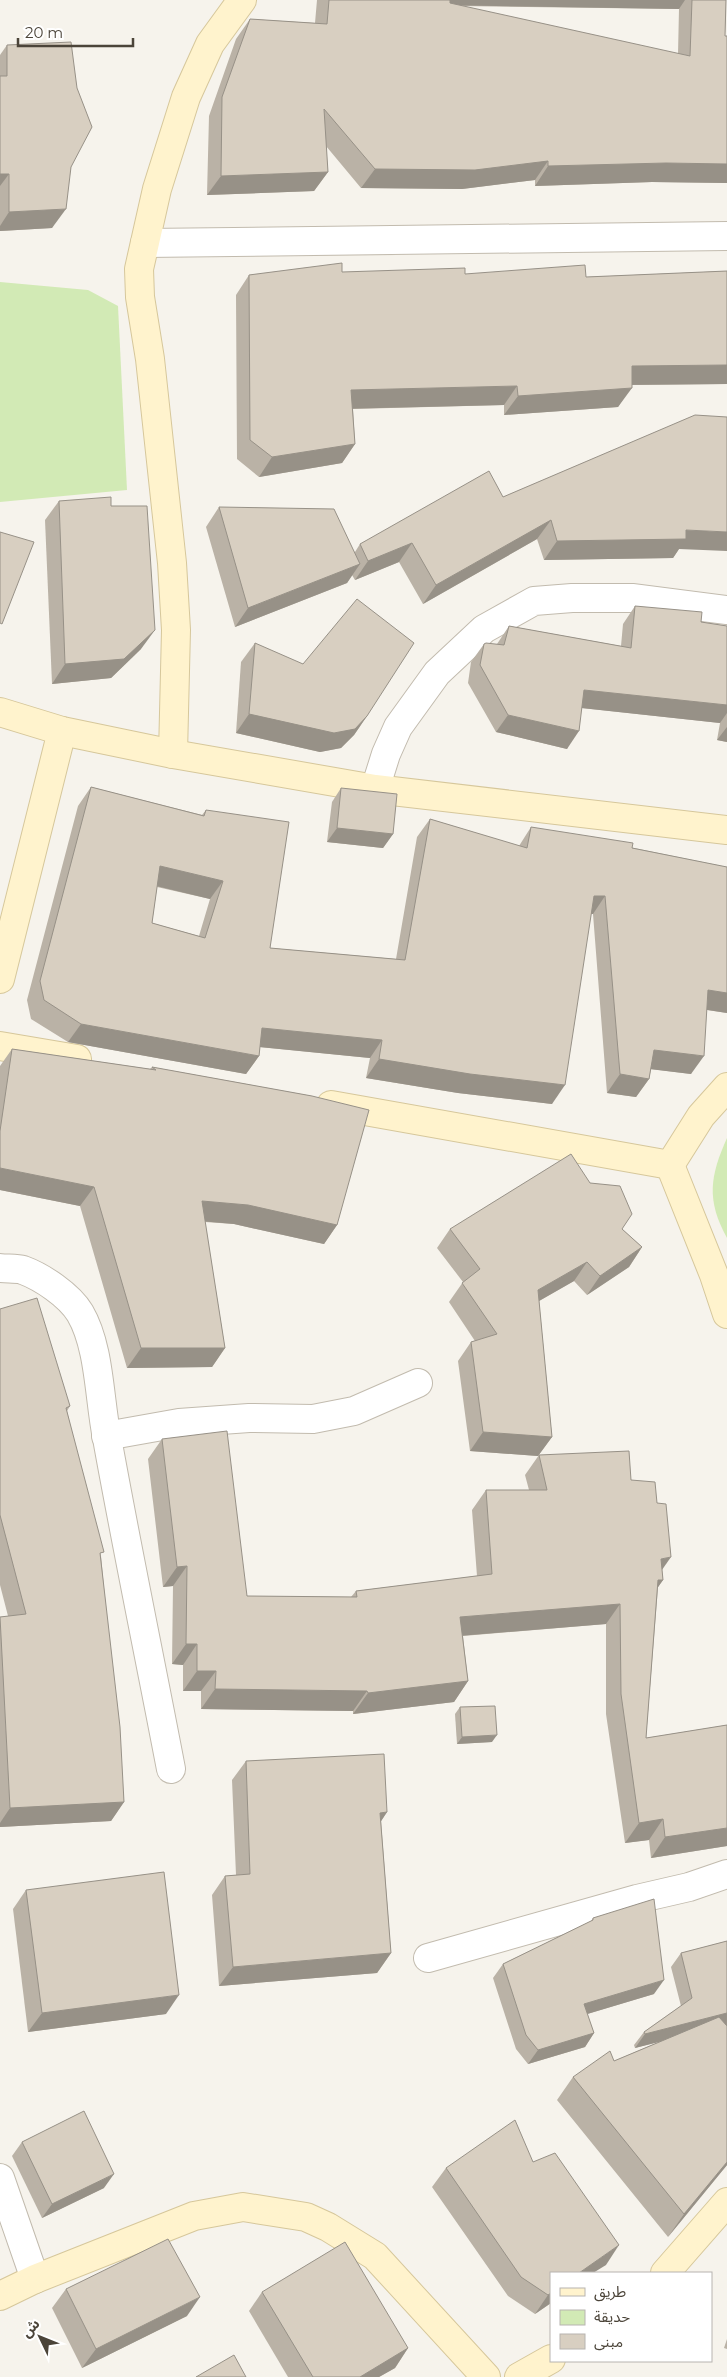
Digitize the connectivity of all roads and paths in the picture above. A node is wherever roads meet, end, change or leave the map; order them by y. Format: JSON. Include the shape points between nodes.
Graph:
{"nodes":[{"id":1,"x":242,"y":0,"type":"edge"},
{"id":2,"x":727,"y":236,"type":"edge"},
{"id":3,"x":145,"y":243,"type":"junction"},
{"id":4,"x":727,"y":610,"type":"edge"},
{"id":5,"x":0,"y":712,"type":"edge"},
{"id":6,"x":62,"y":731,"type":"junction"},
{"id":7,"x":173,"y":754,"type":"junction"},
{"id":8,"x":375,"y":789,"type":"junction"},
{"id":9,"x":727,"y":830,"type":"edge"},
{"id":10,"x":0,"y":979,"type":"edge"},
{"id":11,"x":0,"y":1046,"type":"edge"},
{"id":12,"x":97,"y":1063,"type":"edge"},
{"id":13,"x":727,"y":1087,"type":"edge"},
{"id":14,"x":311,"y":1101,"type":"edge"},
{"id":15,"x":670,"y":1166,"type":"junction"},
{"id":16,"x":0,"y":1268,"type":"edge"},
{"id":17,"x":727,"y":1314,"type":"edge"},
{"id":18,"x":418,"y":1383,"type":"dead end"},
{"id":19,"x":106,"y":1436,"type":"junction"},
{"id":20,"x":171,"y":1769,"type":"dead end"},
{"id":21,"x":727,"y":1874,"type":"edge"},
{"id":22,"x":428,"y":1958,"type":"dead end"},
{"id":23,"x":0,"y":2178,"type":"edge"},
{"id":24,"x":727,"y":2202,"type":"edge"},
{"id":25,"x":666,"y":2272,"type":"edge"},
{"id":26,"x":35,"y":2280,"type":"junction"},
{"id":27,"x":0,"y":2296,"type":"edge"},
{"id":28,"x":550,"y":2361,"type":"edge"},
{"id":29,"x":486,"y":2377,"type":"edge"},
{"id":30,"x":519,"y":2377,"type":"edge"}],
"edges":[{"from":1,"to":3,"type":"street","via":[[210,44],[186,97],[157,189]]},
{"from":2,"to":3,"type":"street"},
{"from":3,"to":7,"type":"street","via":[[139,269],[140,297],[172,562],[176,630]]},
{"from":4,"to":8,"type":"street","via":[[632,598],[534,601],[484,629],[437,673],[398,727]]},
{"from":5,"to":6,"type":"street"},
{"from":6,"to":7,"type":"street"},
{"from":6,"to":10,"type":"street"},
{"from":7,"to":8,"type":"street"},
{"from":8,"to":9,"type":"street"},
{"from":11,"to":12,"type":"street"},
{"from":13,"to":15,"type":"street","via":[[701,1116]]},
{"from":14,"to":15,"type":"street"},
{"from":15,"to":17,"type":"street"},
{"from":16,"to":19,"type":"street","via":[[22,1270],[70,1300],[79,1312],[93,1345]]},
{"from":18,"to":19,"type":"street","via":[[354,1411],[313,1419],[249,1418],[187,1423]]},
{"from":19,"to":20,"type":"street"},
{"from":21,"to":22,"type":"street"},
{"from":23,"to":26,"type":"street"},
{"from":24,"to":25,"type":"street"},
{"from":26,"to":27,"type":"street"},
{"from":26,"to":29,"type":"street","via":[[194,2216],[243,2207],[306,2217],[375,2256]]},
{"from":28,"to":30,"type":"street"}]}
